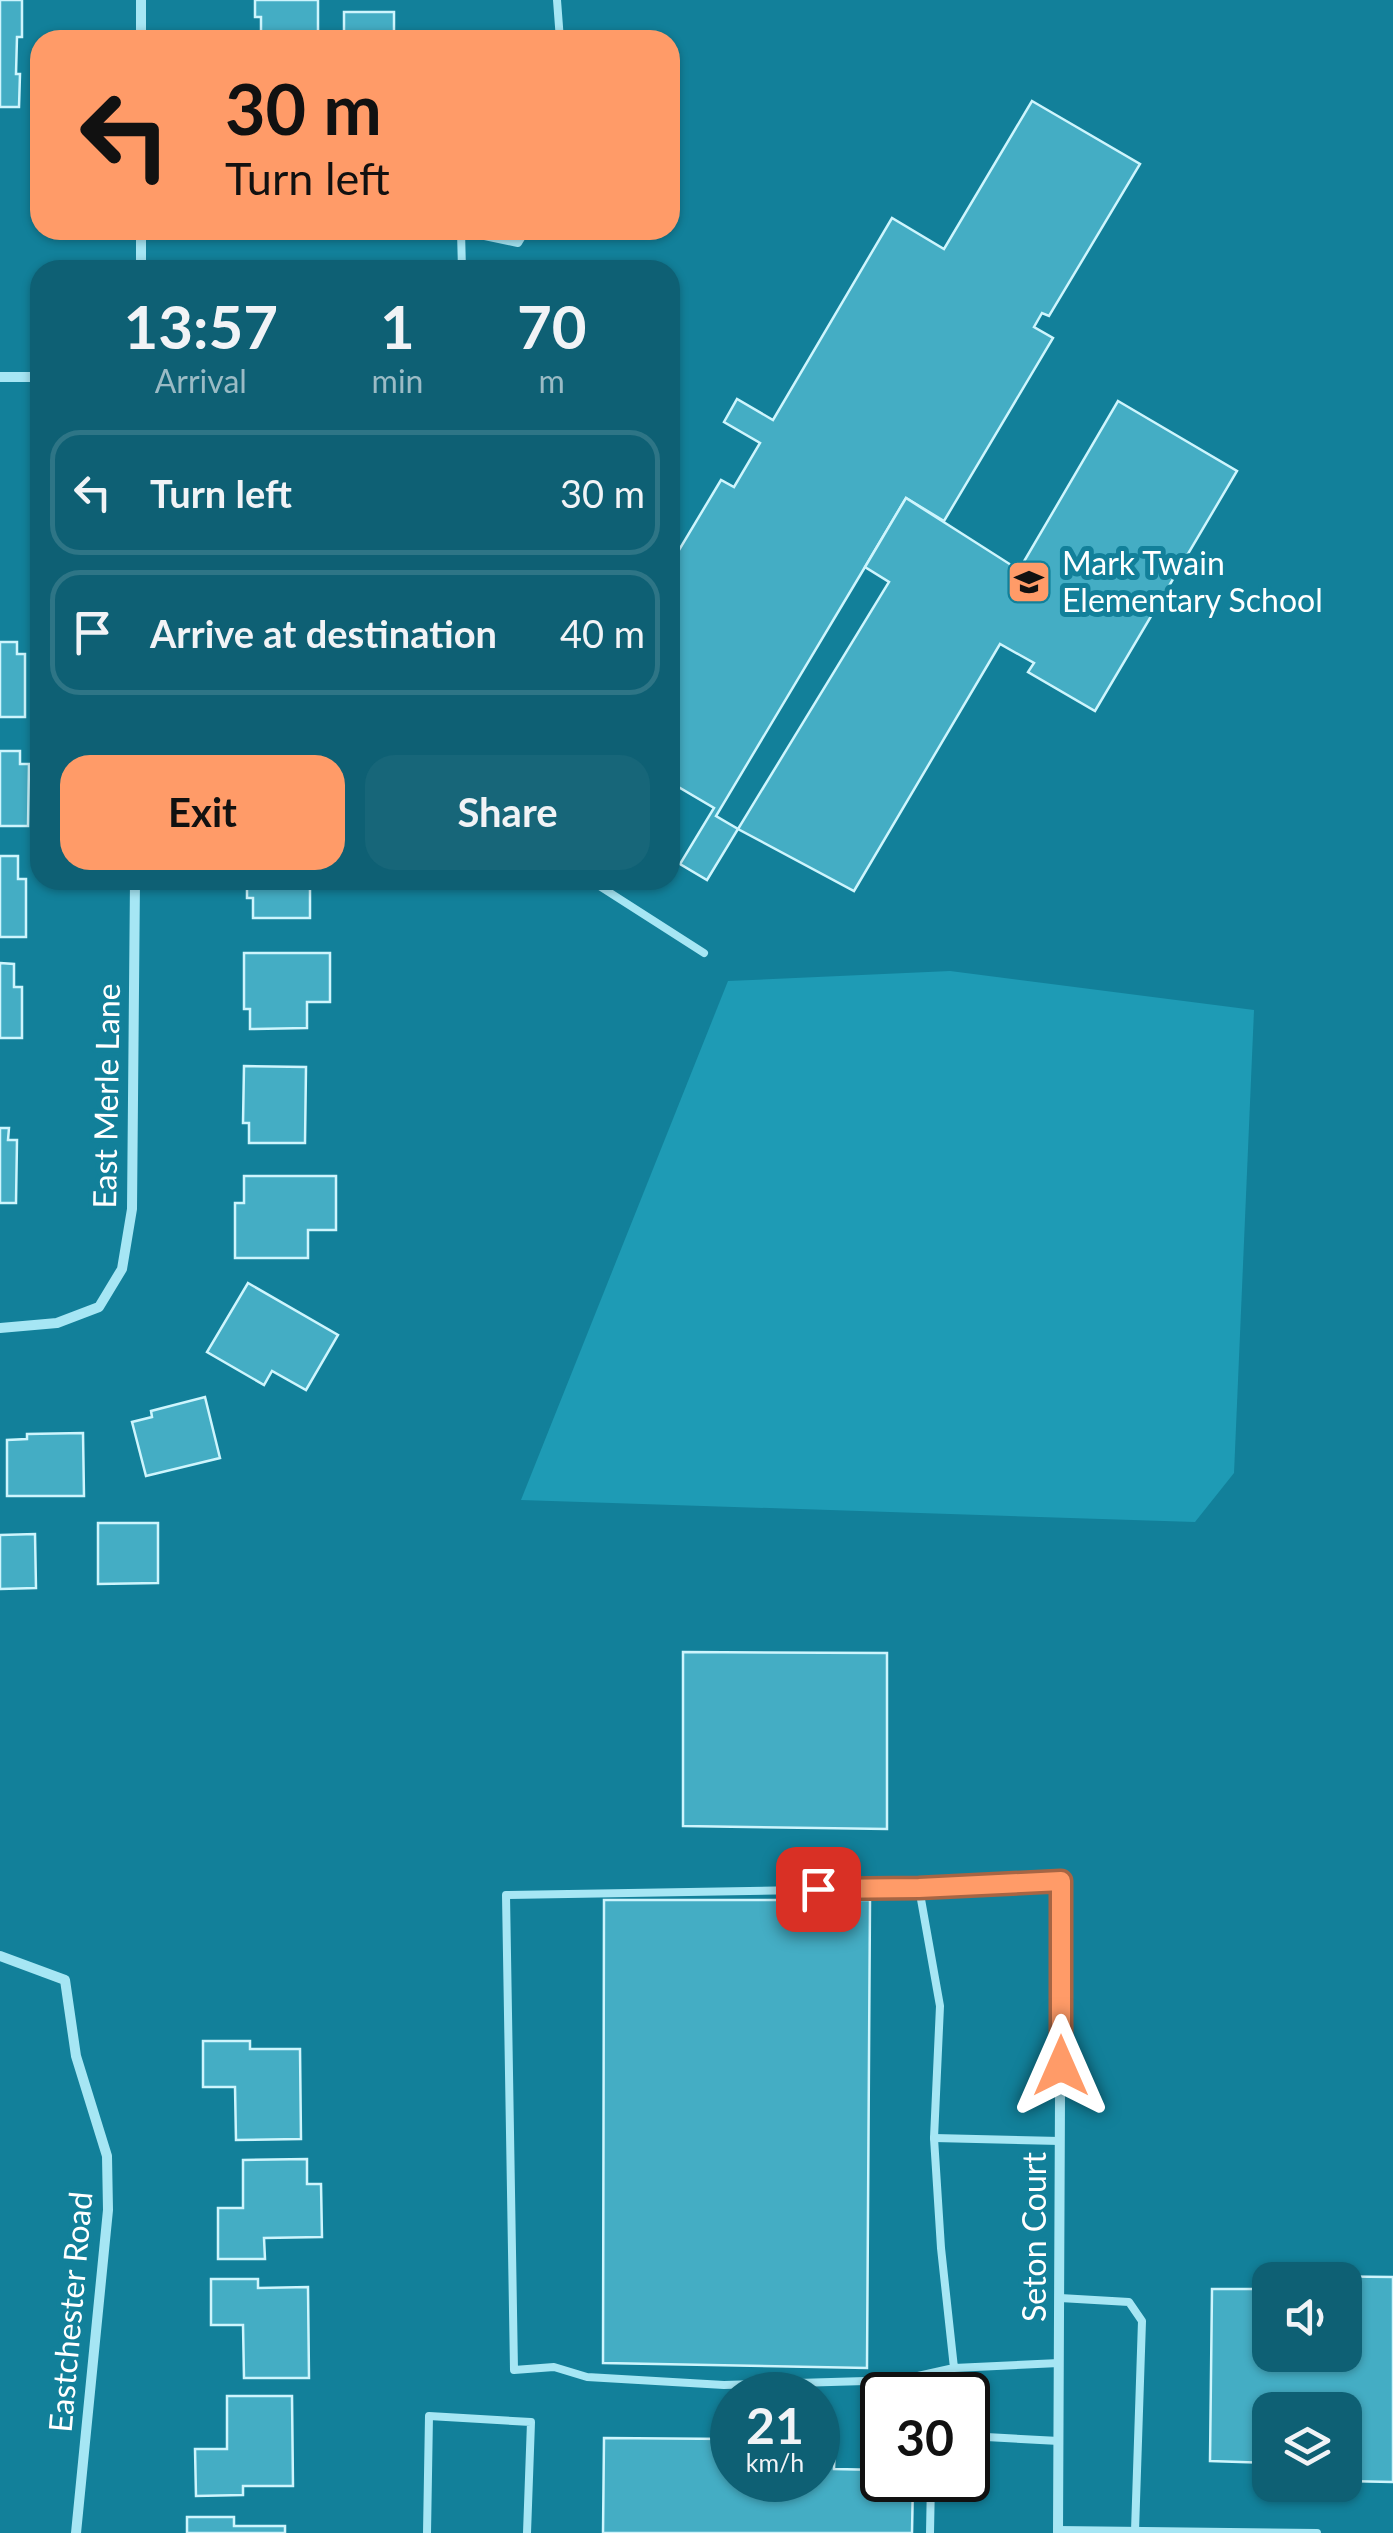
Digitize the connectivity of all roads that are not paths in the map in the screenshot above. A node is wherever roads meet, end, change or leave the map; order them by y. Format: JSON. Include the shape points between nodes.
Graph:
{"nodes":[{"id":1,"x":141,"y":0,"type":"edge"},
{"id":2,"x":557,"y":0,"type":"edge"},
{"id":3,"x":141,"y":30,"type":"edge"},
{"id":4,"x":559,"y":30,"type":"edge"},
{"id":5,"x":30,"y":377,"type":"edge"},
{"id":6,"x":0,"y":378,"type":"edge"},
{"id":7,"x":135,"y":890,"type":"edge"},
{"id":8,"x":606,"y":890,"type":"edge"},
{"id":9,"x":704,"y":953,"type":"dead end"},
{"id":10,"x":0,"y":1328,"type":"edge"},
{"id":11,"x":1061,"y":1881,"type":"joint"},
{"id":12,"x":919,"y":1888,"type":"junction"},
{"id":13,"x":0,"y":1956,"type":"edge"},
{"id":14,"x":934,"y":2138,"type":"junction"},
{"id":15,"x":1060,"y":2140,"type":"junction"},
{"id":16,"x":1060,"y":2298,"type":"junction"},
{"id":17,"x":1060,"y":2363,"type":"junction"},
{"id":18,"x":954,"y":2368,"type":"junction"},
{"id":19,"x":990,"y":2437,"type":"edge"},
{"id":20,"x":1059,"y":2441,"type":"junction"},
{"id":21,"x":931,"y":2502,"type":"edge"},
{"id":22,"x":1136,"y":2531,"type":"edge"},
{"id":23,"x":1058,"y":2532,"type":"edge"},
{"id":24,"x":76,"y":2533,"type":"edge"},
{"id":25,"x":427,"y":2533,"type":"edge"},
{"id":26,"x":527,"y":2533,"type":"edge"},
{"id":27,"x":930,"y":2533,"type":"edge"},
{"id":28,"x":1317,"y":2533,"type":"edge"}],
"edges":[{"from":1,"to":3,"type":"street"},
{"from":2,"to":4,"type":"lane"},
{"from":5,"to":6,"type":"street"},
{"from":7,"to":10,"type":"street","name":"East Merle Lane","via":[[132,1210],[122,1269],[99,1306],[57,1323]]},
{"from":8,"to":9,"type":"lane"},
{"from":11,"to":12,"type":"lane"},
{"from":11,"to":15,"type":"street","name":"Seton Court"},
{"from":12,"to":14,"type":"lane","via":[[940,2006]]},
{"from":12,"to":18,"type":"lane","via":[[506,1895],[514,2370],[554,2367],[587,2377],[724,2385],[900,2380]]},
{"from":13,"to":24,"type":"street","name":"Eastchester Road","via":[[65,1980],[76,2056],[107,2156],[108,2210]]},
{"from":14,"to":15,"type":"lane"},
{"from":14,"to":18,"type":"lane"},
{"from":15,"to":16,"type":"street","name":"Seton Court"},
{"from":16,"to":17,"type":"street","name":"Seton Court"},
{"from":16,"to":22,"type":"lane","via":[[1129,2302],[1142,2321]]},
{"from":17,"to":18,"type":"lane"},
{"from":17,"to":20,"type":"street","name":"Seton Court"},
{"from":19,"to":20,"type":"lane"},
{"from":20,"to":23,"type":"street","name":"Seton Court"},
{"from":21,"to":27,"type":"lane"},
{"from":22,"to":23,"type":"lane"},
{"from":22,"to":28,"type":"lane"},
{"from":25,"to":26,"type":"lane","via":[[429,2416],[531,2422]]}]}
